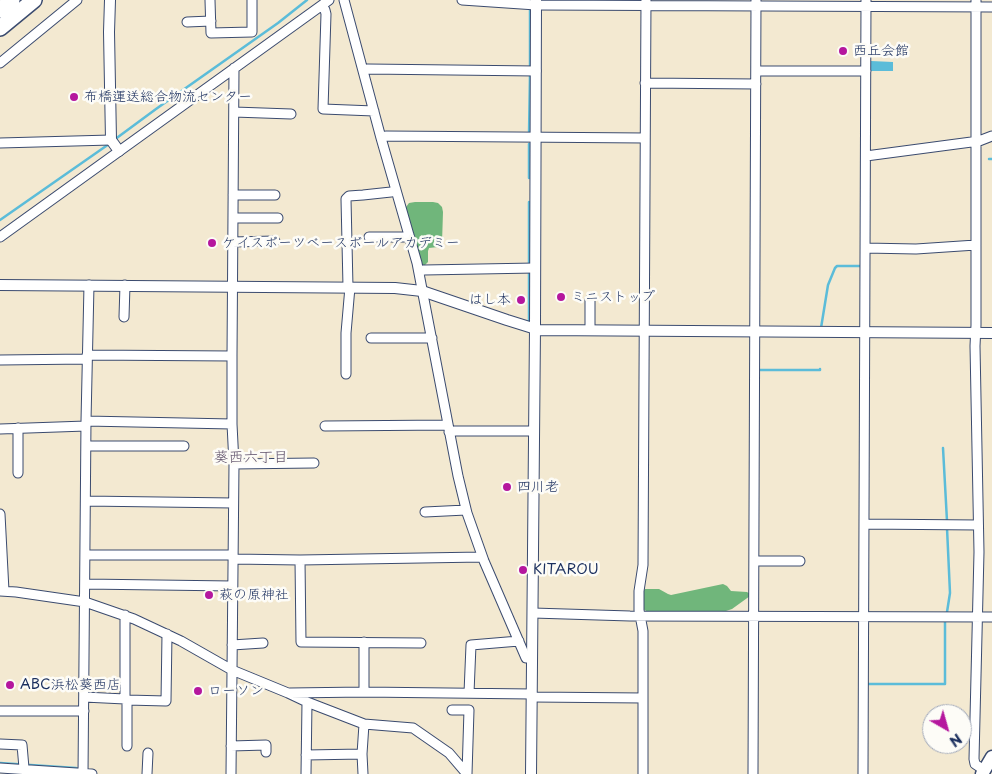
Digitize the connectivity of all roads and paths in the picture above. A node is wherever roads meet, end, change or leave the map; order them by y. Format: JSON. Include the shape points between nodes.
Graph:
{"nodes":[{"id":1,"x":12,"y":0,"type":"edge"},
{"id":2,"x":34,"y":0,"type":"edge"},
{"id":3,"x":78,"y":0,"type":"edge"},
{"id":4,"x":110,"y":0,"type":"edge"},
{"id":5,"x":210,"y":0,"type":"edge"},
{"id":6,"x":252,"y":0,"type":"edge"},
{"id":7,"x":344,"y":0,"type":"edge"},
{"id":8,"x":462,"y":0,"type":"edge"},
{"id":9,"x":536,"y":2,"type":"edge"},
{"id":10,"x":325,"y":3,"type":"edge"},
{"id":11,"x":646,"y":3,"type":"edge"},
{"id":12,"x":756,"y":3,"type":"edge"},
{"id":13,"x":866,"y":3,"type":"edge"},
{"id":14,"x":976,"y":3,"type":"edge"},
{"id":15,"x":992,"y":7,"type":"edge"},
{"id":16,"x":0,"y":10,"type":"edge"},
{"id":17,"x":211,"y":21,"type":"junction"},
{"id":18,"x":187,"y":22,"type":"dead end"},
{"id":19,"x":0,"y":28,"type":"edge"},
{"id":20,"x":0,"y":63,"type":"edge"},
{"id":21,"x":234,"y":68,"type":"junction"},
{"id":22,"x":363,"y":70,"type":"junction"},
{"id":23,"x":536,"y":71,"type":"junction"},
{"id":24,"x":756,"y":71,"type":"junction"},
{"id":25,"x":866,"y":71,"type":"junction"},
{"id":26,"x":645,"y":83,"type":"junction"},
{"id":27,"x":756,"y":84,"type":"junction"},
{"id":28,"x":374,"y":111,"type":"junction"},
{"id":29,"x":234,"y":112,"type":"junction"},
{"id":30,"x":291,"y":114,"type":"dead end"},
{"id":31,"x":992,"y":136,"type":"edge"},
{"id":32,"x":535,"y":137,"type":"junction"},
{"id":33,"x":381,"y":138,"type":"junction"},
{"id":34,"x":645,"y":138,"type":"junction"},
{"id":35,"x":111,"y":140,"type":"junction"},
{"id":36,"x":976,"y":141,"type":"junction"},
{"id":37,"x":0,"y":143,"type":"edge"},
{"id":38,"x":119,"y":151,"type":"junction"},
{"id":39,"x":866,"y":156,"type":"junction"},
{"id":40,"x":396,"y":190,"type":"junction"},
{"id":41,"x":233,"y":195,"type":"junction"},
{"id":42,"x":275,"y":195,"type":"dead end"},
{"id":43,"x":233,"y":218,"type":"junction"},
{"id":44,"x":278,"y":218,"type":"dead end"},
{"id":45,"x":409,"y":235,"type":"junction"},
{"id":46,"x":0,"y":237,"type":"edge"},
{"id":47,"x":369,"y":237,"type":"dead end"},
{"id":48,"x":275,"y":241,"type":"dead end"},
{"id":49,"x":232,"y":242,"type":"junction"},
{"id":50,"x":976,"y":245,"type":"junction"},
{"id":51,"x":865,"y":248,"type":"junction"},
{"id":52,"x":535,"y":268,"type":"junction"},
{"id":53,"x":419,"y":271,"type":"junction"},
{"id":54,"x":0,"y":284,"type":"edge"},
{"id":55,"x":89,"y":285,"type":"junction"},
{"id":56,"x":125,"y":285,"type":"junction"},
{"id":57,"x":232,"y":286,"type":"junction"},
{"id":58,"x":349,"y":288,"type":"junction"},
{"id":59,"x":422,"y":291,"type":"junction"},
{"id":60,"x":590,"y":300,"type":"dead end"},
{"id":61,"x":124,"y":317,"type":"dead end"},
{"id":62,"x":535,"y":328,"type":"junction"},
{"id":63,"x":590,"y":330,"type":"junction"},
{"id":64,"x":644,"y":330,"type":"junction"},
{"id":65,"x":754,"y":332,"type":"junction"},
{"id":66,"x":865,"y":332,"type":"junction"},
{"id":67,"x":976,"y":332,"type":"junction"},
{"id":68,"x":992,"y":332,"type":"edge"},
{"id":69,"x":371,"y":338,"type":"dead end"},
{"id":70,"x":432,"y":338,"type":"junction"},
{"id":71,"x":232,"y":356,"type":"junction"},
{"id":72,"x":87,"y":357,"type":"junction"},
{"id":73,"x":0,"y":360,"type":"edge"},
{"id":74,"x":346,"y":374,"type":"dead end"},
{"id":75,"x":86,"y":423,"type":"junction"},
{"id":76,"x":232,"y":424,"type":"junction"},
{"id":77,"x":325,"y":426,"type":"dead end"},
{"id":78,"x":18,"y":428,"type":"junction"},
{"id":79,"x":0,"y":429,"type":"edge"},
{"id":80,"x":449,"y":429,"type":"junction"},
{"id":81,"x":534,"y":431,"type":"junction"},
{"id":82,"x":86,"y":446,"type":"junction"},
{"id":83,"x":184,"y":446,"type":"dead end"},
{"id":84,"x":314,"y":463,"type":"dead end"},
{"id":85,"x":234,"y":464,"type":"junction"},
{"id":86,"x":18,"y":473,"type":"dead end"},
{"id":87,"x":86,"y":501,"type":"junction"},
{"id":88,"x":233,"y":503,"type":"junction"},
{"id":89,"x":466,"y":510,"type":"junction"},
{"id":90,"x":426,"y":512,"type":"dead end"},
{"id":91,"x":0,"y":514,"type":"edge"},
{"id":92,"x":864,"y":524,"type":"junction"},
{"id":93,"x":978,"y":525,"type":"junction"},
{"id":94,"x":85,"y":554,"type":"junction"},
{"id":95,"x":233,"y":557,"type":"junction"},
{"id":96,"x":482,"y":557,"type":"junction"},
{"id":97,"x":300,"y":560,"type":"junction"},
{"id":98,"x":754,"y":561,"type":"junction"},
{"id":99,"x":800,"y":561,"type":"dead end"},
{"id":100,"x":85,"y":584,"type":"junction"},
{"id":101,"x":232,"y":586,"type":"junction"},
{"id":102,"x":2,"y":591,"type":"edge"},
{"id":103,"x":85,"y":602,"type":"junction"},
{"id":104,"x":532,"y":613,"type":"junction"},
{"id":105,"x":125,"y":616,"type":"junction"},
{"id":106,"x":640,"y":616,"type":"junction"},
{"id":107,"x":754,"y":616,"type":"junction"},
{"id":108,"x":864,"y":616,"type":"junction"},
{"id":109,"x":977,"y":617,"type":"junction"},
{"id":110,"x":992,"y":617,"type":"edge"},
{"id":111,"x":167,"y":634,"type":"junction"},
{"id":112,"x":519,"y":641,"type":"junction"},
{"id":113,"x":364,"y":642,"type":"junction"},
{"id":114,"x":421,"y":643,"type":"dead end"},
{"id":115,"x":263,"y":644,"type":"dead end"},
{"id":116,"x":232,"y":645,"type":"junction"},
{"id":117,"x":532,"y":658,"type":"junction"},
{"id":118,"x":232,"y":670,"type":"junction"},
{"id":119,"x":364,"y":692,"type":"junction"},
{"id":120,"x":288,"y":693,"type":"junction"},
{"id":121,"x":469,"y":693,"type":"junction"},
{"id":122,"x":532,"y":696,"type":"junction"},
{"id":123,"x":84,"y":697,"type":"junction"},
{"id":124,"x":643,"y":698,"type":"junction"},
{"id":125,"x":126,"y":699,"type":"junction"},
{"id":126,"x":307,"y":702,"type":"junction"},
{"id":127,"x":0,"y":710,"type":"edge"},
{"id":128,"x":452,"y":710,"type":"dead end"},
{"id":129,"x":84,"y":711,"type":"junction"},
{"id":130,"x":364,"y":724,"type":"junction"},
{"id":131,"x":0,"y":744,"type":"edge"},
{"id":132,"x":127,"y":746,"type":"dead end"},
{"id":133,"x":231,"y":746,"type":"junction"},
{"id":134,"x":266,"y":752,"type":"dead end"},
{"id":135,"x":148,"y":753,"type":"dead end"},
{"id":136,"x":362,"y":754,"type":"junction"},
{"id":137,"x":306,"y":755,"type":"junction"},
{"id":138,"x":992,"y":757,"type":"edge"},
{"id":139,"x":23,"y":764,"type":"dead end"},
{"id":140,"x":0,"y":768,"type":"edge"},
{"id":141,"x":983,"y":772,"type":"edge"},
{"id":142,"x":83,"y":774,"type":"edge"},
{"id":143,"x":92,"y":774,"type":"edge"},
{"id":144,"x":147,"y":774,"type":"edge"},
{"id":145,"x":231,"y":774,"type":"edge"},
{"id":146,"x":306,"y":774,"type":"edge"},
{"id":147,"x":363,"y":774,"type":"edge"},
{"id":148,"x":467,"y":774,"type":"edge"},
{"id":149,"x":531,"y":774,"type":"edge"},
{"id":150,"x":643,"y":774,"type":"edge"},
{"id":151,"x":753,"y":774,"type":"edge"},
{"id":152,"x":863,"y":774,"type":"edge"}],
"edges":[{"from":1,"to":16,"type":"highway"},
{"from":2,"to":19,"type":"highway"},
{"from":3,"to":20,"type":"street"},
{"from":4,"to":35,"type":"street"},
{"from":5,"to":17,"type":"street"},
{"from":6,"to":17,"type":"street","via":[[252,32],[211,33]]},
{"from":7,"to":22,"type":"street"},
{"from":8,"to":9,"type":"street"},
{"from":9,"to":11,"type":"street"},
{"from":9,"to":23,"type":"street"},
{"from":10,"to":21,"type":"street"},
{"from":10,"to":28,"type":"street","via":[[323,109]]},
{"from":11,"to":12,"type":"street"},
{"from":11,"to":26,"type":"street"},
{"from":12,"to":13,"type":"street"},
{"from":12,"to":24,"type":"street"},
{"from":13,"to":14,"type":"street"},
{"from":13,"to":25,"type":"street"},
{"from":14,"to":15,"type":"street"},
{"from":14,"to":36,"type":"street"},
{"from":17,"to":18,"type":"street"},
{"from":21,"to":29,"type":"street"},
{"from":21,"to":38,"type":"street"},
{"from":22,"to":23,"type":"street"},
{"from":22,"to":28,"type":"street"},
{"from":23,"to":32,"type":"street"},
{"from":24,"to":25,"type":"street"},
{"from":24,"to":27,"type":"street"},
{"from":25,"to":39,"type":"street"},
{"from":26,"to":27,"type":"street"},
{"from":26,"to":34,"type":"street"},
{"from":27,"to":65,"type":"street"},
{"from":28,"to":33,"type":"street"},
{"from":29,"to":30,"type":"street"},
{"from":29,"to":41,"type":"street"},
{"from":31,"to":36,"type":"street"},
{"from":32,"to":33,"type":"street"},
{"from":32,"to":34,"type":"street"},
{"from":32,"to":52,"type":"street"},
{"from":33,"to":40,"type":"street"},
{"from":34,"to":64,"type":"street"},
{"from":35,"to":37,"type":"street"},
{"from":35,"to":38,"type":"street"},
{"from":36,"to":39,"type":"street"},
{"from":36,"to":50,"type":"street"},
{"from":38,"to":46,"type":"street"},
{"from":39,"to":51,"type":"street"},
{"from":40,"to":45,"type":"street"},
{"from":40,"to":58,"type":"street","via":[[346,199]]},
{"from":41,"to":42,"type":"street"},
{"from":41,"to":43,"type":"street"},
{"from":43,"to":44,"type":"street"},
{"from":43,"to":49,"type":"street"},
{"from":45,"to":47,"type":"street"},
{"from":45,"to":53,"type":"street"},
{"from":48,"to":49,"type":"street"},
{"from":49,"to":57,"type":"street"},
{"from":50,"to":51,"type":"street"},
{"from":50,"to":67,"type":"street"},
{"from":51,"to":66,"type":"street"},
{"from":52,"to":53,"type":"street"},
{"from":52,"to":62,"type":"street"},
{"from":53,"to":59,"type":"street"},
{"from":54,"to":55,"type":"street"},
{"from":55,"to":56,"type":"street"},
{"from":55,"to":72,"type":"street"},
{"from":56,"to":57,"type":"street"},
{"from":56,"to":61,"type":"street"},
{"from":57,"to":58,"type":"street"},
{"from":57,"to":71,"type":"street"},
{"from":58,"to":59,"type":"street"},
{"from":58,"to":74,"type":"street"},
{"from":59,"to":62,"type":"street"},
{"from":59,"to":70,"type":"street"},
{"from":60,"to":63,"type":"street"},
{"from":62,"to":63,"type":"street"},
{"from":62,"to":81,"type":"street"},
{"from":63,"to":64,"type":"street"},
{"from":64,"to":65,"type":"street"},
{"from":64,"to":106,"type":"street"},
{"from":65,"to":66,"type":"street"},
{"from":65,"to":98,"type":"street"},
{"from":66,"to":67,"type":"street"},
{"from":66,"to":92,"type":"street"},
{"from":67,"to":68,"type":"street"},
{"from":67,"to":93,"type":"street"},
{"from":69,"to":70,"type":"street"},
{"from":70,"to":80,"type":"street"},
{"from":71,"to":72,"type":"street"},
{"from":71,"to":76,"type":"street"},
{"from":72,"to":73,"type":"street"},
{"from":72,"to":75,"type":"street"},
{"from":75,"to":76,"type":"street"},
{"from":75,"to":78,"type":"street"},
{"from":75,"to":82,"type":"street"},
{"from":76,"to":85,"type":"street"},
{"from":77,"to":80,"type":"street"},
{"from":78,"to":79,"type":"street"},
{"from":78,"to":86,"type":"street"},
{"from":80,"to":81,"type":"street"},
{"from":80,"to":89,"type":"street"},
{"from":81,"to":104,"type":"street"},
{"from":82,"to":83,"type":"street"},
{"from":82,"to":87,"type":"street"},
{"from":84,"to":85,"type":"street"},
{"from":85,"to":88,"type":"street"},
{"from":87,"to":88,"type":"street"},
{"from":87,"to":94,"type":"street"},
{"from":88,"to":95,"type":"street"},
{"from":89,"to":90,"type":"street"},
{"from":89,"to":96,"type":"street"},
{"from":91,"to":102,"type":"street"},
{"from":92,"to":93,"type":"street"},
{"from":92,"to":108,"type":"street"},
{"from":93,"to":109,"type":"street"},
{"from":94,"to":95,"type":"street"},
{"from":94,"to":100,"type":"street"},
{"from":95,"to":97,"type":"street"},
{"from":95,"to":101,"type":"street"},
{"from":96,"to":97,"type":"street"},
{"from":96,"to":112,"type":"street"},
{"from":97,"to":113,"type":"street","via":[[301,642]]},
{"from":98,"to":99,"type":"street"},
{"from":98,"to":107,"type":"street"},
{"from":100,"to":101,"type":"street"},
{"from":100,"to":103,"type":"street"},
{"from":101,"to":116,"type":"street"},
{"from":102,"to":103,"type":"street"},
{"from":103,"to":105,"type":"street"},
{"from":103,"to":123,"type":"street"},
{"from":104,"to":106,"type":"street"},
{"from":104,"to":117,"type":"street"},
{"from":105,"to":111,"type":"street"},
{"from":105,"to":125,"type":"street"},
{"from":106,"to":107,"type":"street"},
{"from":106,"to":124,"type":"street"},
{"from":107,"to":108,"type":"street"},
{"from":107,"to":151,"type":"street"},
{"from":108,"to":109,"type":"street"},
{"from":108,"to":152,"type":"street"},
{"from":109,"to":110,"type":"street"},
{"from":109,"to":141,"type":"street","via":[[974,759]]},
{"from":111,"to":118,"type":"street"},
{"from":111,"to":125,"type":"street","via":[[166,701]]},
{"from":112,"to":117,"type":"street","via":[[526,658]]},
{"from":112,"to":121,"type":"street","via":[[471,645]]},
{"from":113,"to":114,"type":"street"},
{"from":113,"to":119,"type":"street"},
{"from":115,"to":116,"type":"street"},
{"from":116,"to":118,"type":"street"},
{"from":117,"to":122,"type":"street"},
{"from":118,"to":120,"type":"street"},
{"from":118,"to":133,"type":"street"},
{"from":119,"to":120,"type":"street"},
{"from":119,"to":121,"type":"street"},
{"from":120,"to":126,"type":"street"},
{"from":121,"to":122,"type":"street"},
{"from":122,"to":124,"type":"street"},
{"from":122,"to":149,"type":"street"},
{"from":123,"to":125,"type":"street"},
{"from":123,"to":129,"type":"street"},
{"from":124,"to":150,"type":"street"},
{"from":125,"to":132,"type":"street"},
{"from":126,"to":130,"type":"street"},
{"from":126,"to":137,"type":"street"},
{"from":127,"to":129,"type":"street"},
{"from":128,"to":148,"type":"street","via":[[469,710]]},
{"from":129,"to":142,"type":"street"},
{"from":130,"to":136,"type":"street"},
{"from":130,"to":148,"type":"street","via":[[413,728],[449,753]]},
{"from":131,"to":139,"type":"street","via":[[22,745]]},
{"from":133,"to":134,"type":"street","via":[[266,745]]},
{"from":133,"to":145,"type":"street"},
{"from":135,"to":144,"type":"street"},
{"from":136,"to":137,"type":"street"},
{"from":136,"to":147,"type":"street"},
{"from":137,"to":146,"type":"street"},
{"from":138,"to":141,"type":"main road"},
{"from":140,"to":142,"type":"street"},
{"from":142,"to":143,"type":"street"}]}
